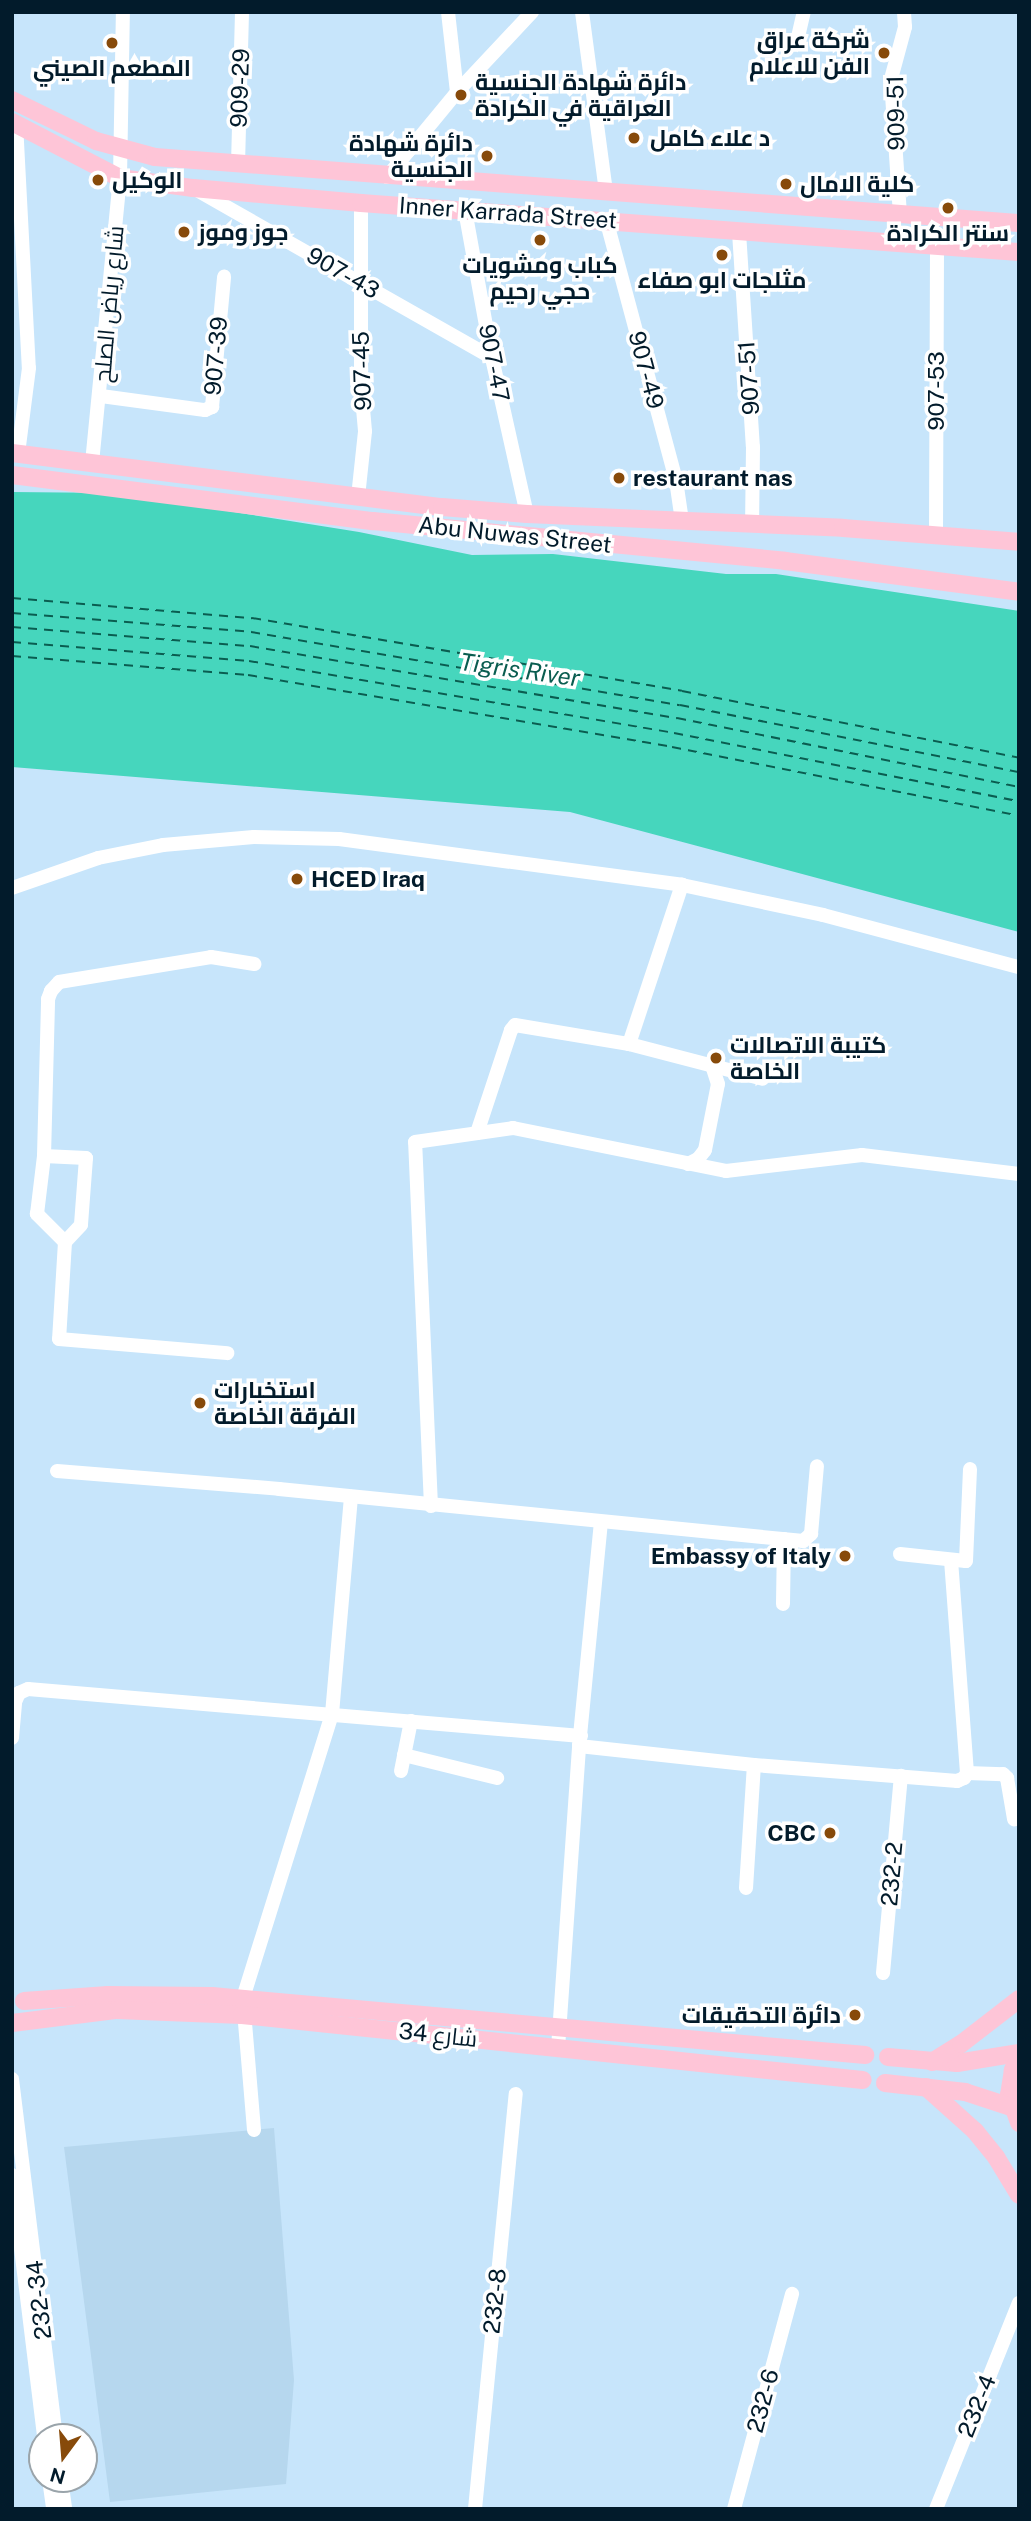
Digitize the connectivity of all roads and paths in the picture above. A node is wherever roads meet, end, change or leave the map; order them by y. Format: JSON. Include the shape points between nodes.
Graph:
{"nodes":[{"id":1,"x":123,"y":12,"type":"edge"},
{"id":2,"x":242,"y":12,"type":"edge"},
{"id":3,"x":449,"y":12,"type":"edge"},
{"id":4,"x":532,"y":12,"type":"edge"},
{"id":5,"x":582,"y":12,"type":"edge"},
{"id":6,"x":804,"y":12,"type":"edge"},
{"id":7,"x":904,"y":12,"type":"edge"},
{"id":8,"x":799,"y":37,"type":"dead end"},
{"id":9,"x":457,"y":92,"type":"junction"},
{"id":10,"x":12,"y":100,"type":"edge"},
{"id":11,"x":14,"y":122,"type":"edge"},
{"id":12,"x":119,"y":145,"type":"junction"},
{"id":13,"x":238,"y":165,"type":"junction"},
{"id":14,"x":387,"y":177,"type":"junction"},
{"id":15,"x":120,"y":178,"type":"junction"},
{"id":16,"x":193,"y":188,"type":"junction"},
{"id":17,"x":606,"y":191,"type":"junction"},
{"id":18,"x":361,"y":203,"type":"junction"},
{"id":19,"x":465,"y":211,"type":"junction"},
{"id":20,"x":900,"y":215,"type":"junction"},
{"id":21,"x":606,"y":219,"type":"junction"},
{"id":22,"x":1019,"y":223,"type":"edge"},
{"id":23,"x":739,"y":232,"type":"junction"},
{"id":24,"x":937,"y":246,"type":"junction"},
{"id":25,"x":1019,"y":252,"type":"edge"},
{"id":26,"x":224,"y":277,"type":"dead end"},
{"id":27,"x":360,"y":282,"type":"junction"},
{"id":28,"x":492,"y":358,"type":"junction"},
{"id":29,"x":101,"y":396,"type":"junction"},
{"id":30,"x":15,"y":454,"type":"edge"},
{"id":31,"x":92,"y":463,"type":"junction"},
{"id":32,"x":12,"y":475,"type":"edge"},
{"id":33,"x":358,"y":497,"type":"junction"},
{"id":34,"x":527,"y":514,"type":"junction"},
{"id":35,"x":682,"y":522,"type":"junction"},
{"id":36,"x":752,"y":525,"type":"junction"},
{"id":37,"x":936,"y":536,"type":"junction"},
{"id":38,"x":1019,"y":542,"type":"edge"},
{"id":39,"x":1019,"y":592,"type":"edge"},
{"id":40,"x":682,"y":885,"type":"junction"},
{"id":41,"x":12,"y":888,"type":"edge"},
{"id":42,"x":254,"y":964,"type":"dead end"},
{"id":43,"x":1019,"y":967,"type":"edge"},
{"id":44,"x":629,"y":1044,"type":"junction"},
{"id":45,"x":712,"y":1066,"type":"junction"},
{"id":46,"x":763,"y":1079,"type":"dead end"},
{"id":47,"x":477,"y":1133,"type":"junction"},
{"id":48,"x":44,"y":1156,"type":"junction"},
{"id":49,"x":688,"y":1164,"type":"junction"},
{"id":50,"x":1019,"y":1174,"type":"edge"},
{"id":51,"x":65,"y":1242,"type":"junction"},
{"id":52,"x":227,"y":1353,"type":"dead end"},
{"id":53,"x":817,"y":1466,"type":"dead end"},
{"id":54,"x":970,"y":1469,"type":"dead end"},
{"id":55,"x":57,"y":1471,"type":"dead end"},
{"id":56,"x":351,"y":1497,"type":"junction"},
{"id":57,"x":431,"y":1506,"type":"junction"},
{"id":58,"x":601,"y":1522,"type":"junction"},
{"id":59,"x":784,"y":1539,"type":"junction"},
{"id":60,"x":900,"y":1554,"type":"dead end"},
{"id":61,"x":951,"y":1561,"type":"junction"},
{"id":62,"x":783,"y":1604,"type":"dead end"},
{"id":63,"x":332,"y":1714,"type":"junction"},
{"id":64,"x":411,"y":1721,"type":"junction"},
{"id":65,"x":12,"y":1738,"type":"edge"},
{"id":66,"x":580,"y":1741,"type":"junction"},
{"id":67,"x":404,"y":1755,"type":"junction"},
{"id":68,"x":754,"y":1765,"type":"junction"},
{"id":69,"x":401,"y":1771,"type":"dead end"},
{"id":70,"x":967,"y":1773,"type":"junction"},
{"id":71,"x":901,"y":1776,"type":"junction"},
{"id":72,"x":496,"y":1778,"type":"dead end"},
{"id":73,"x":1014,"y":1819,"type":"dead end"},
{"id":74,"x":746,"y":1888,"type":"dead end"},
{"id":75,"x":883,"y":1973,"type":"dead end"},
{"id":76,"x":1019,"y":1999,"type":"edge"},
{"id":77,"x":24,"y":2001,"type":"dead end"},
{"id":78,"x":243,"y":2006,"type":"junction"},
{"id":79,"x":12,"y":2023,"type":"edge"},
{"id":80,"x":559,"y":2027,"type":"junction"},
{"id":81,"x":558,"y":2048,"type":"junction"},
{"id":82,"x":1019,"y":2053,"type":"edge"},
{"id":83,"x":865,"y":2055,"type":"dead end"},
{"id":84,"x":888,"y":2057,"type":"dead end"},
{"id":85,"x":1019,"y":2059,"type":"edge"},
{"id":86,"x":932,"y":2062,"type":"junction"},
{"id":87,"x":12,"y":2079,"type":"edge"},
{"id":88,"x":863,"y":2080,"type":"dead end"},
{"id":89,"x":885,"y":2083,"type":"dead end"},
{"id":90,"x":926,"y":2087,"type":"junction"},
{"id":91,"x":516,"y":2094,"type":"dead end"},
{"id":92,"x":1015,"y":2115,"type":"edge"},
{"id":93,"x":254,"y":2130,"type":"dead end"},
{"id":94,"x":12,"y":2175,"type":"edge"},
{"id":95,"x":1019,"y":2195,"type":"edge"},
{"id":96,"x":792,"y":2294,"type":"dead end"},
{"id":97,"x":1019,"y":2303,"type":"edge"},
{"id":98,"x":42,"y":2423,"type":"edge"},
{"id":99,"x":54,"y":2423,"type":"edge"},
{"id":100,"x":475,"y":2509,"type":"edge"},
{"id":101,"x":734,"y":2509,"type":"edge"},
{"id":102,"x":936,"y":2509,"type":"edge"}],
"edges":[{"from":1,"to":12,"type":"street","name":"شارع رياض الصلح"},
{"from":2,"to":13,"type":"street","name":"909-29"},
{"from":3,"to":9,"type":"street"},
{"from":4,"to":9,"type":"street"},
{"from":5,"to":17,"type":"street"},
{"from":6,"to":8,"type":"street"},
{"from":7,"to":20,"type":"street","name":"909-51","via":[[905,27],[891,79]]},
{"from":9,"to":14,"type":"street"},
{"from":10,"to":12,"type":"main road","name":"Inner Karrada Street","via":[[96,141]]},
{"from":11,"to":15,"type":"main road","name":"Inner Karrada Street"},
{"from":11,"to":30,"type":"street","via":[[29,368]]},
{"from":12,"to":13,"type":"main road","name":"Inner Karrada Street","via":[[155,157]]},
{"from":12,"to":15,"type":"street","name":"شارع رياض الصلح"},
{"from":13,"to":14,"type":"main road","name":"Inner Karrada Street"},
{"from":14,"to":17,"type":"main road","name":"Inner Karrada Street"},
{"from":15,"to":16,"type":"main road","name":"Inner Karrada Street"},
{"from":15,"to":29,"type":"street","name":"شارع رياض الصلح"},
{"from":16,"to":18,"type":"main road","name":"Inner Karrada Street"},
{"from":16,"to":27,"type":"street","name":"907-43"},
{"from":17,"to":20,"type":"main road","name":"Inner Karrada Street"},
{"from":18,"to":19,"type":"main road","name":"Inner Karrada Street"},
{"from":18,"to":27,"type":"street","name":"907-45"},
{"from":19,"to":21,"type":"main road","name":"Inner Karrada Street"},
{"from":19,"to":28,"type":"street","name":"907-47"},
{"from":20,"to":22,"type":"main road","name":"Inner Karrada Street"},
{"from":21,"to":23,"type":"main road","name":"Inner Karrada Street"},
{"from":21,"to":35,"type":"street","name":"907-49","via":[[676,480]]},
{"from":23,"to":24,"type":"main road","name":"Inner Karrada Street"},
{"from":23,"to":36,"type":"street","name":"907-51","via":[[753,447]]},
{"from":24,"to":25,"type":"main road","name":"Inner Karrada Street"},
{"from":24,"to":37,"type":"street","name":"907-53"},
{"from":26,"to":29,"type":"street","name":"907-39","via":[[212,407],[205,410]]},
{"from":27,"to":28,"type":"street","name":"907-43"},
{"from":27,"to":33,"type":"street","name":"907-45","via":[[365,431]]},
{"from":28,"to":34,"type":"street","name":"907-47"},
{"from":29,"to":31,"type":"street","name":"شارع رياض الصلح"},
{"from":30,"to":31,"type":"main road","name":"Abu Nuwas Street"},
{"from":31,"to":33,"type":"main road","name":"Abu Nuwas Street"},
{"from":32,"to":39,"type":"main road","name":"Abu Nuwas Street","via":[[373,521],[785,561]]},
{"from":33,"to":34,"type":"main road","name":"Abu Nuwas Street"},
{"from":34,"to":35,"type":"main road","name":"Abu Nuwas Street"},
{"from":35,"to":36,"type":"main road","name":"Abu Nuwas Street"},
{"from":36,"to":37,"type":"main road","name":"Abu Nuwas Street"},
{"from":37,"to":38,"type":"main road","name":"Abu Nuwas Street"},
{"from":40,"to":41,"type":"street","via":[[339,839],[254,837],[163,845],[98,858]]},
{"from":40,"to":43,"type":"street","via":[[823,915]]},
{"from":40,"to":44,"type":"street"},
{"from":42,"to":48,"type":"street","via":[[211,957],[59,982],[48,999]]},
{"from":44,"to":45,"type":"street"},
{"from":44,"to":47,"type":"street","via":[[516,1025]]},
{"from":45,"to":46,"type":"street"},
{"from":45,"to":49,"type":"street","via":[[718,1084],[705,1150]]},
{"from":47,"to":49,"type":"street","via":[[513,1128]]},
{"from":47,"to":57,"type":"street","via":[[415,1142]]},
{"from":48,"to":51,"type":"street","via":[[37,1214]]},
{"from":48,"to":51,"type":"street","via":[[86,1158],[81,1225]]},
{"from":49,"to":50,"type":"street","via":[[726,1171],[862,1155]]},
{"from":51,"to":52,"type":"street","via":[[59,1339]]},
{"from":53,"to":59,"type":"street","via":[[809,1539]]},
{"from":54,"to":61,"type":"street","via":[[968,1557]]},
{"from":55,"to":56,"type":"street"},
{"from":56,"to":57,"type":"street"},
{"from":56,"to":63,"type":"street"},
{"from":57,"to":58,"type":"street"},
{"from":58,"to":59,"type":"street"},
{"from":58,"to":66,"type":"street"},
{"from":59,"to":62,"type":"street"},
{"from":60,"to":61,"type":"street"},
{"from":61,"to":70,"type":"street"},
{"from":63,"to":64,"type":"street"},
{"from":63,"to":65,"type":"street","via":[[29,1689],[19,1693],[15,1702]]},
{"from":63,"to":78,"type":"street"},
{"from":64,"to":66,"type":"street"},
{"from":64,"to":67,"type":"street"},
{"from":66,"to":68,"type":"street"},
{"from":66,"to":80,"type":"street"},
{"from":67,"to":69,"type":"street"},
{"from":67,"to":72,"type":"street"},
{"from":68,"to":71,"type":"street"},
{"from":68,"to":74,"type":"street"},
{"from":70,"to":71,"type":"street","via":[[957,1781]]},
{"from":70,"to":73,"type":"street","via":[[1003,1774]]},
{"from":71,"to":75,"type":"street","name":"232-2"},
{"from":76,"to":86,"type":"main road"},
{"from":77,"to":78,"type":"main road","name":"شارع 34","via":[[145,1994]]},
{"from":78,"to":79,"type":"main road","name":"شارع 34","via":[[117,2010]]},
{"from":78,"to":80,"type":"main road","name":"شارع 34"},
{"from":78,"to":81,"type":"main road","name":"شارع 34"},
{"from":78,"to":93,"type":"street"},
{"from":80,"to":81,"type":"street"},
{"from":80,"to":83,"type":"main road","name":"شارع 34"},
{"from":81,"to":88,"type":"main road","name":"شارع 34"},
{"from":82,"to":86,"type":"main road","via":[[976,2062]]},
{"from":84,"to":86,"type":"main road"},
{"from":85,"to":92,"type":"main road","via":[[1010,2082]]},
{"from":87,"to":99,"type":"street","name":"232-34"},
{"from":89,"to":90,"type":"main road"},
{"from":90,"to":92,"type":"main road","via":[[965,2092]]},
{"from":90,"to":95,"type":"main road","via":[[975,2131]]},
{"from":91,"to":100,"type":"street","name":"232-8"},
{"from":94,"to":98,"type":"street","name":"232-34"},
{"from":96,"to":101,"type":"street","name":"232-6"},
{"from":97,"to":102,"type":"street","name":"232-4"}]}
